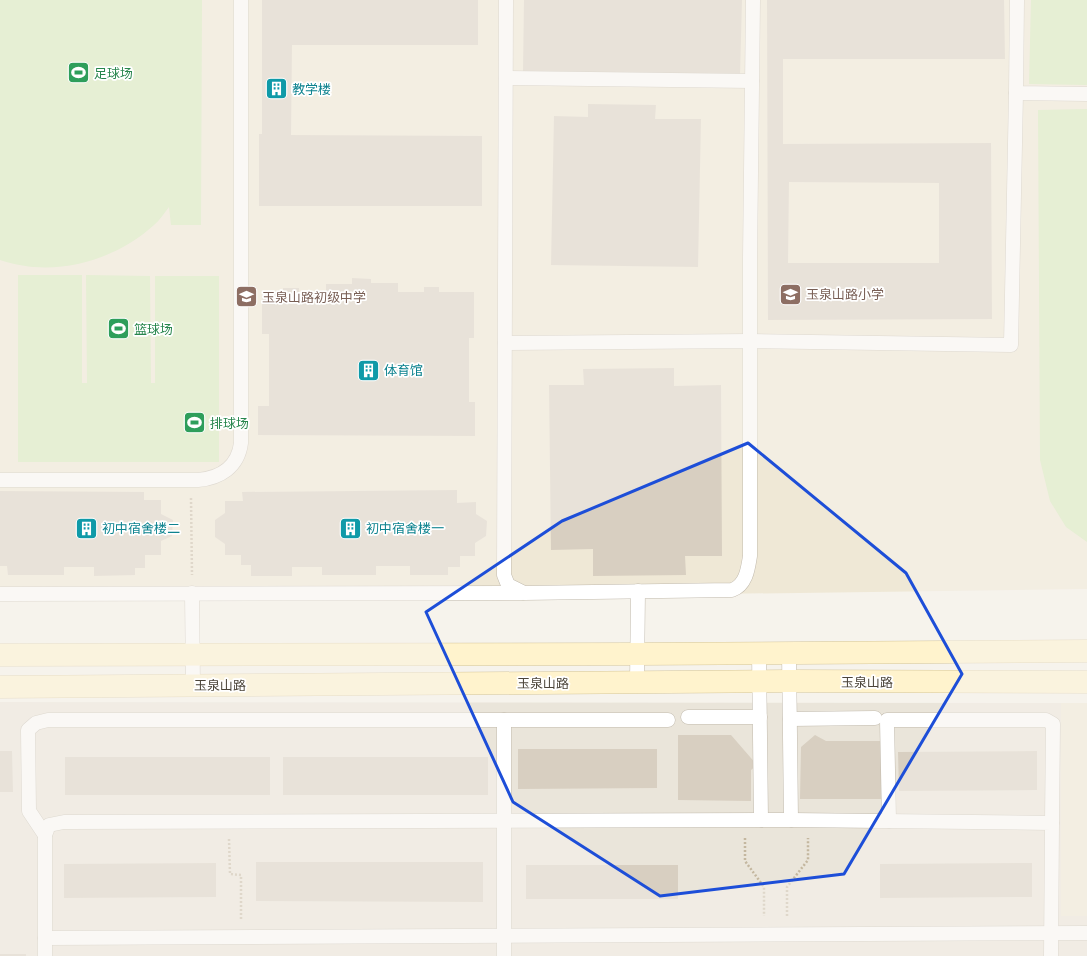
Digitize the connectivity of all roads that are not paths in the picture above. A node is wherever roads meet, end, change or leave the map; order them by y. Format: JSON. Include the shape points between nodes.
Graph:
{"nodes":[{"id":1,"x":241,"y":0,"type":"edge"},
{"id":2,"x":506,"y":0,"type":"edge"},
{"id":3,"x":753,"y":0,"type":"edge"},
{"id":4,"x":1017,"y":0,"type":"edge"},
{"id":5,"x":506,"y":78,"type":"junction"},
{"id":6,"x":752,"y":81,"type":"junction"},
{"id":7,"x":1016,"y":93,"type":"junction"},
{"id":8,"x":1087,"y":94,"type":"edge"},
{"id":9,"x":750,"y":341,"type":"junction"},
{"id":10,"x":505,"y":343,"type":"junction"},
{"id":11,"x":0,"y":480,"type":"edge"},
{"id":12,"x":638,"y":591,"type":"junction"},
{"id":13,"x":524,"y":593,"type":"junction"},
{"id":14,"x":0,"y":594,"type":"edge"},
{"id":15,"x":192,"y":594,"type":"junction"},
{"id":16,"x":1087,"y":651,"type":"edge"},
{"id":17,"x":759,"y":653,"type":"junction"},
{"id":18,"x":789,"y":653,"type":"junction"},
{"id":19,"x":0,"y":654,"type":"edge"},
{"id":20,"x":193,"y":654,"type":"junction"},
{"id":21,"x":637,"y":654,"type":"junction"},
{"id":22,"x":759,"y":682,"type":"junction"},
{"id":23,"x":789,"y":682,"type":"junction"},
{"id":24,"x":1087,"y":682,"type":"edge"},
{"id":25,"x":637,"y":683,"type":"junction"},
{"id":26,"x":193,"y":686,"type":"junction"},
{"id":27,"x":0,"y":687,"type":"edge"},
{"id":28,"x":688,"y":717,"type":"dead end"},
{"id":29,"x":760,"y":717,"type":"junction"},
{"id":30,"x":875,"y":718,"type":"dead end"},
{"id":31,"x":790,"y":719,"type":"junction"},
{"id":32,"x":504,"y":720,"type":"junction"},
{"id":33,"x":668,"y":720,"type":"dead end"},
{"id":34,"x":761,"y":820,"type":"junction"},
{"id":35,"x":792,"y":820,"type":"junction"},
{"id":36,"x":504,"y":821,"type":"junction"},
{"id":37,"x":888,"y":821,"type":"junction"},
{"id":38,"x":1052,"y":823,"type":"junction"},
{"id":39,"x":45,"y":835,"type":"junction"},
{"id":40,"x":1052,"y":933,"type":"junction"},
{"id":41,"x":1087,"y":933,"type":"edge"},
{"id":42,"x":504,"y":935,"type":"junction"},
{"id":43,"x":45,"y":938,"type":"junction"},
{"id":44,"x":45,"y":956,"type":"edge"},
{"id":45,"x":504,"y":956,"type":"edge"},
{"id":46,"x":1051,"y":956,"type":"edge"}],
"edges":[{"from":1,"to":11,"type":"lane","via":[[241,443],[238,456],[227,470],[214,477],[191,480]]},
{"from":2,"to":5,"type":"lane"},
{"from":3,"to":6,"type":"lane"},
{"from":4,"to":7,"type":"lane"},
{"from":5,"to":6,"type":"lane"},
{"from":5,"to":10,"type":"lane"},
{"from":6,"to":9,"type":"lane"},
{"from":7,"to":8,"type":"lane"},
{"from":7,"to":9,"type":"lane","via":[[1011,345]]},
{"from":9,"to":10,"type":"lane"},
{"from":9,"to":12,"type":"lane","via":[[750,556],[747,573],[738,588],[732,590]]},
{"from":10,"to":13,"type":"lane","via":[[504,575],[508,585]]},
{"from":12,"to":13,"type":"lane"},
{"from":12,"to":21,"type":"lane"},
{"from":13,"to":15,"type":"lane"},
{"from":14,"to":15,"type":"lane"},
{"from":15,"to":20,"type":"lane"},
{"from":16,"to":18,"type":"street"},
{"from":17,"to":18,"type":"street"},
{"from":17,"to":21,"type":"street"},
{"from":17,"to":22,"type":"lane"},
{"from":18,"to":23,"type":"lane"},
{"from":19,"to":20,"type":"street"},
{"from":20,"to":21,"type":"street"},
{"from":20,"to":26,"type":"lane"},
{"from":21,"to":25,"type":"lane"},
{"from":22,"to":23,"type":"street","name":"玉泉山路"},
{"from":22,"to":25,"type":"street","name":"玉泉山路"},
{"from":22,"to":29,"type":"lane"},
{"from":23,"to":24,"type":"street","name":"玉泉山路"},
{"from":23,"to":31,"type":"lane"},
{"from":25,"to":26,"type":"street","name":"玉泉山路"},
{"from":26,"to":27,"type":"street","name":"玉泉山路"},
{"from":28,"to":29,"type":"lane"},
{"from":29,"to":34,"type":"lane"},
{"from":30,"to":31,"type":"lane"},
{"from":31,"to":35,"type":"lane"},
{"from":32,"to":33,"type":"lane"},
{"from":32,"to":36,"type":"lane"},
{"from":32,"to":39,"type":"lane","via":[[48,720],[36,723],[28,730],[29,811]]},
{"from":34,"to":35,"type":"lane"},
{"from":34,"to":36,"type":"lane"},
{"from":35,"to":37,"type":"lane"},
{"from":36,"to":39,"type":"lane","via":[[64,822],[49,825]]},
{"from":36,"to":42,"type":"lane"},
{"from":37,"to":38,"type":"lane"},
{"from":37,"to":38,"type":"lane","via":[[887,720],[1046,720],[1053,724]]},
{"from":38,"to":40,"type":"lane"},
{"from":39,"to":43,"type":"lane"},
{"from":40,"to":41,"type":"lane"},
{"from":40,"to":42,"type":"lane"},
{"from":40,"to":46,"type":"lane"},
{"from":42,"to":43,"type":"lane"},
{"from":42,"to":45,"type":"lane"},
{"from":43,"to":44,"type":"lane"}]}
